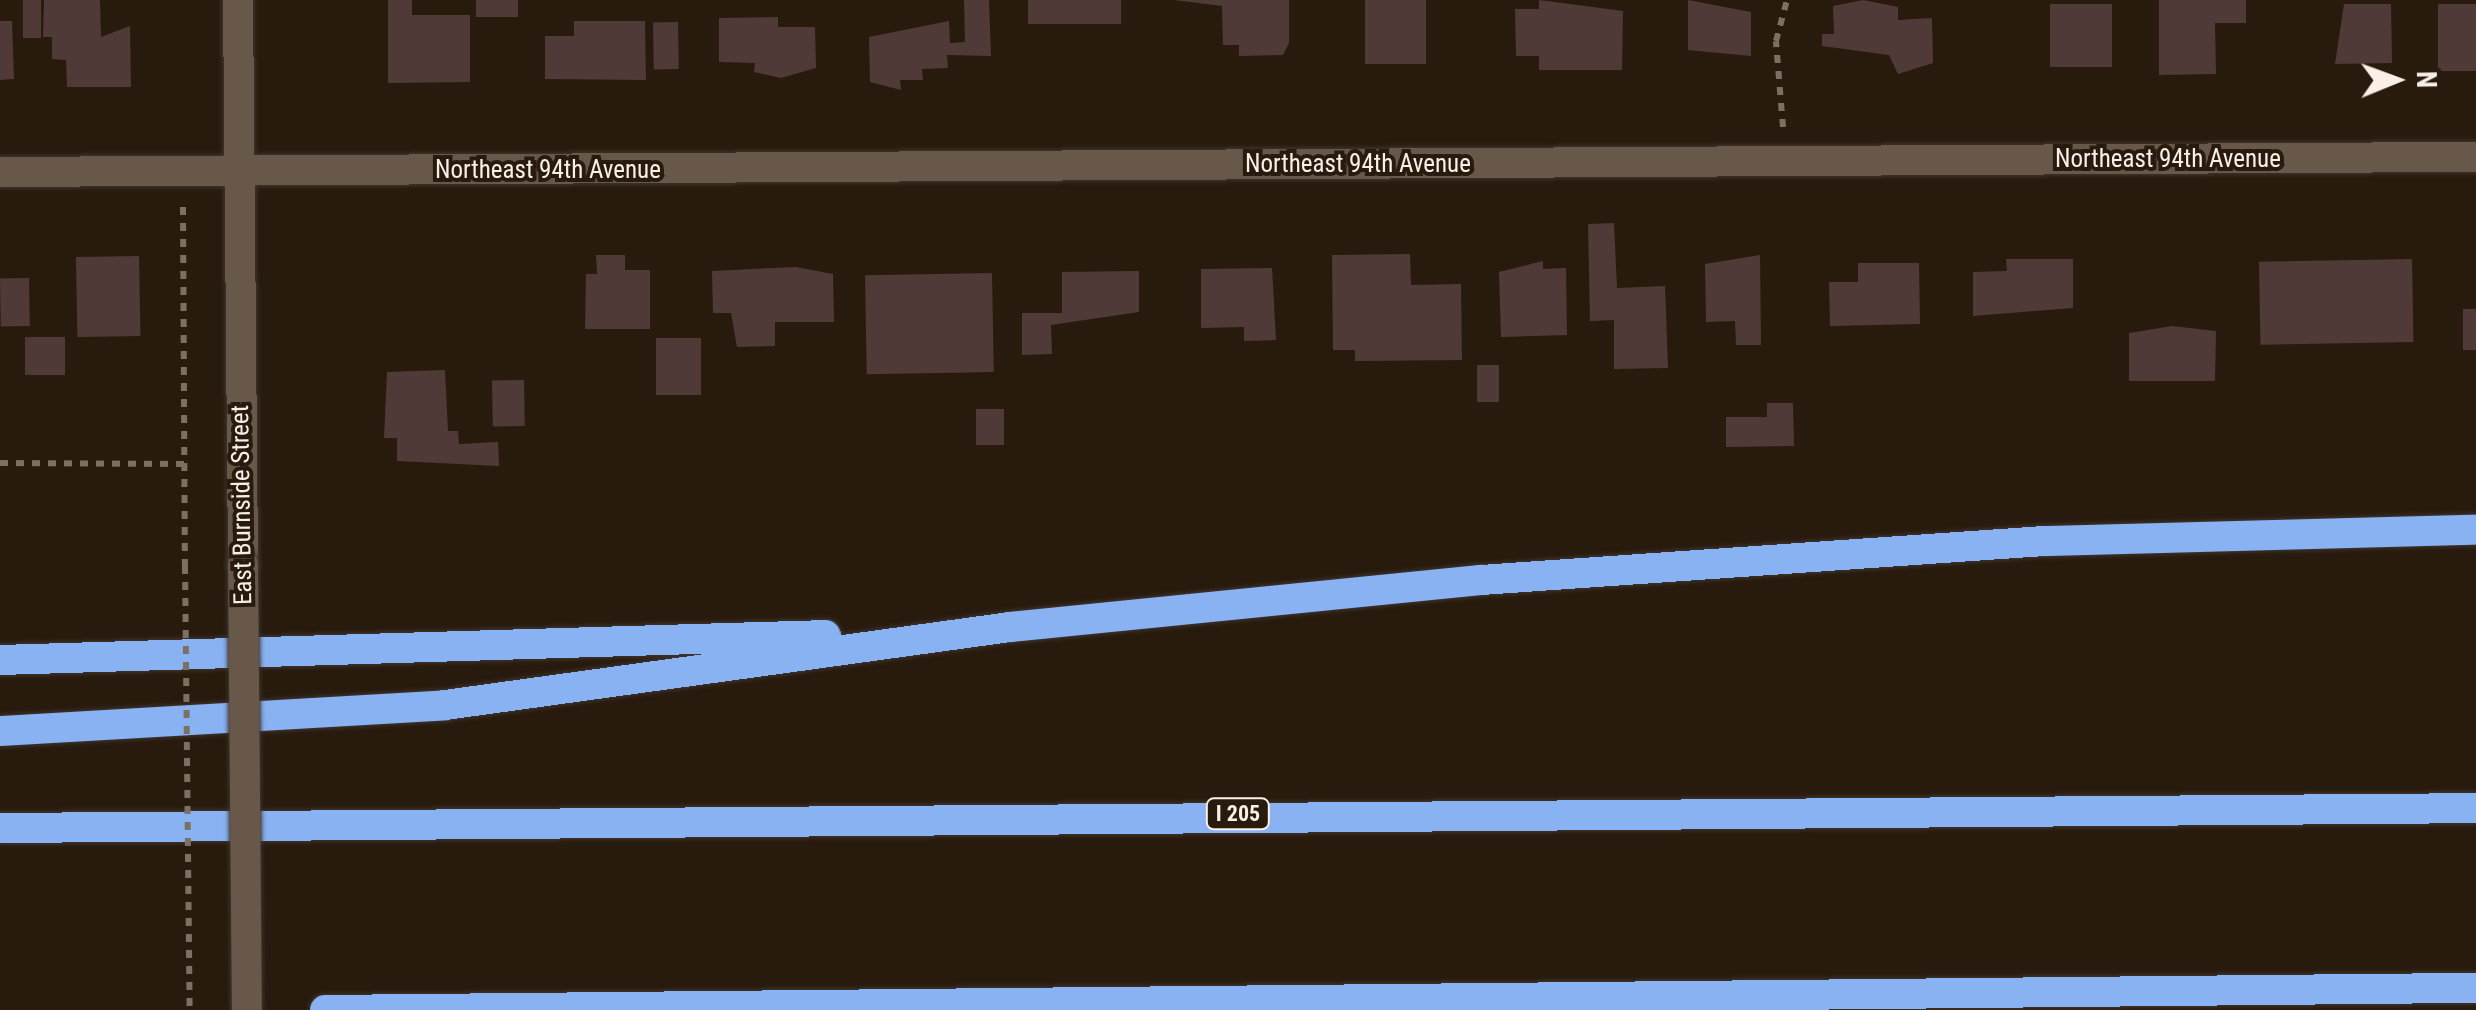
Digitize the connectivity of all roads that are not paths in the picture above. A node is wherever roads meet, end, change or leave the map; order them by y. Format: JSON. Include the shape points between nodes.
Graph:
{"nodes":[{"id":1,"x":238,"y":0,"type":"edge"},
{"id":2,"x":2476,"y":157,"type":"edge"},
{"id":3,"x":0,"y":172,"type":"edge"},
{"id":4,"x":240,"y":172,"type":"junction"},
{"id":5,"x":2476,"y":530,"type":"edge"},
{"id":6,"x":1010,"y":628,"type":"junction"},
{"id":7,"x":0,"y":660,"type":"edge"},
{"id":8,"x":0,"y":731,"type":"edge"},
{"id":9,"x":2476,"y":808,"type":"edge"},
{"id":10,"x":0,"y":828,"type":"edge"},
{"id":11,"x":2476,"y":988,"type":"edge"},
{"id":12,"x":1380,"y":994,"type":"junction"},
{"id":13,"x":247,"y":1010,"type":"edge"},
{"id":14,"x":325,"y":1010,"type":"edge"},
{"id":15,"x":1453,"y":1010,"type":"edge"}],
"edges":[{"from":1,"to":4,"type":"street","name":"East Burnside Street"},
{"from":2,"to":4,"type":"street","name":"Northeast 94th Avenue"},
{"from":3,"to":4,"type":"street","name":"Northeast 94th Avenue"},
{"from":4,"to":13,"type":"street","name":"East Burnside Street","bridge":true},
{"from":5,"to":6,"type":"highway","via":[[1859,551]]},
{"from":6,"to":7,"type":"highway","via":[[308,658]]},
{"from":6,"to":8,"type":"highway","via":[[445,704]]},
{"from":9,"to":10,"type":"highway","number":"I 205"},
{"from":11,"to":12,"type":"highway"},
{"from":12,"to":14,"type":"highway"},
{"from":12,"to":15,"type":"highway"}]}
